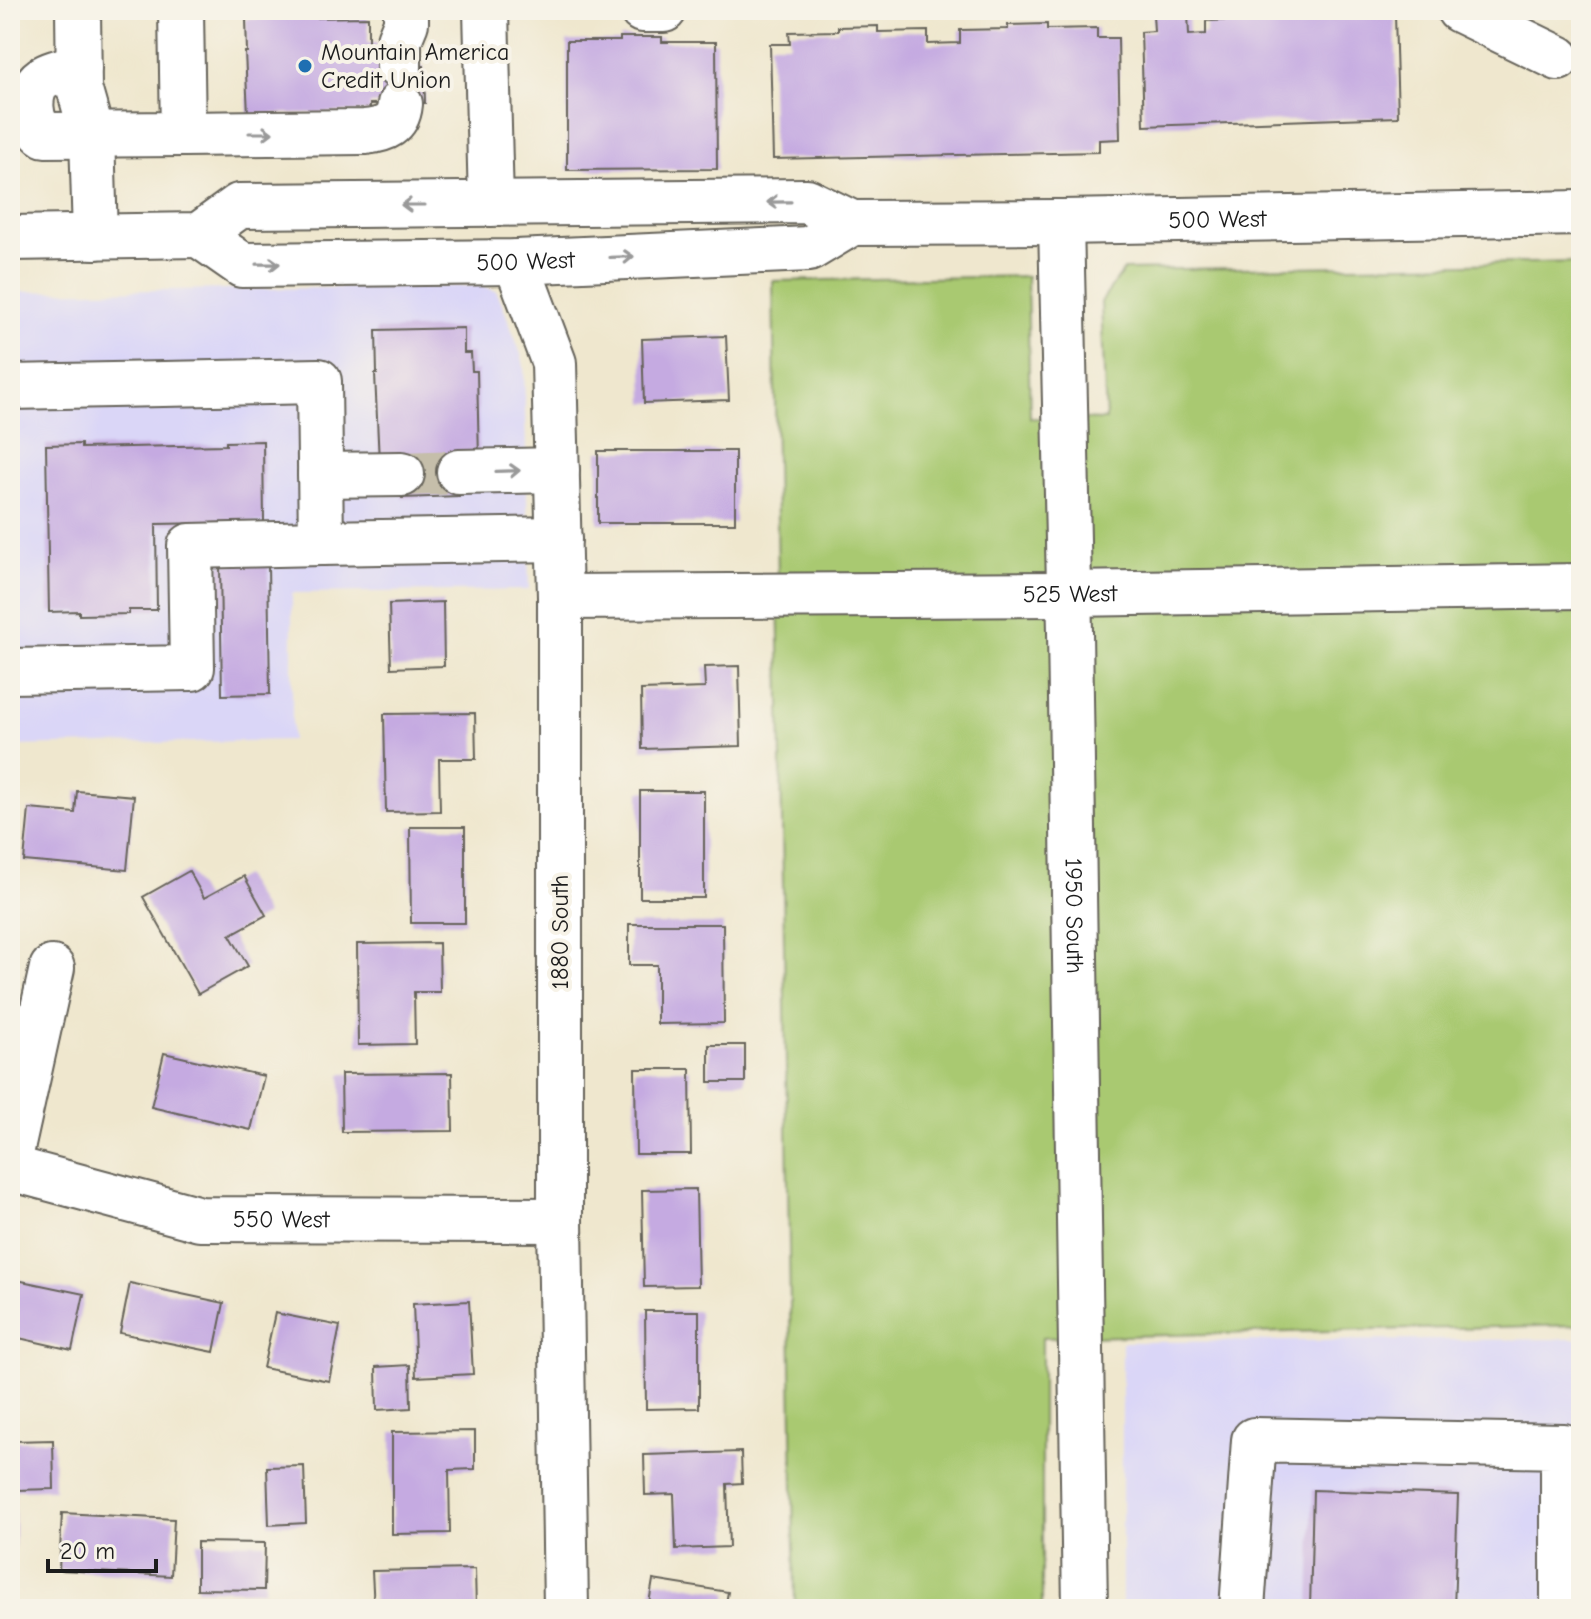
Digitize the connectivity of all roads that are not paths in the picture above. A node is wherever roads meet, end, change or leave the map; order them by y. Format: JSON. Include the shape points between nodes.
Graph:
{"nodes":[{"id":1,"x":78,"y":10,"type":"edge"},
{"id":2,"x":181,"y":10,"type":"edge"},
{"id":3,"x":406,"y":10,"type":"edge"},
{"id":4,"x":486,"y":10,"type":"edge"},
{"id":5,"x":642,"y":10,"type":"edge"},
{"id":6,"x":664,"y":10,"type":"edge"},
{"id":7,"x":1459,"y":10,"type":"edge"},
{"id":8,"x":1558,"y":58,"type":"dead end"},
{"id":9,"x":92,"y":134,"type":"junction"},
{"id":10,"x":183,"y":134,"type":"junction"},
{"id":11,"x":491,"y":204,"type":"junction"},
{"id":12,"x":1581,"y":213,"type":"edge"},
{"id":13,"x":1061,"y":222,"type":"junction"},
{"id":14,"x":852,"y":223,"type":"junction"},
{"id":15,"x":199,"y":235,"type":"junction"},
{"id":16,"x":95,"y":237,"type":"junction"},
{"id":17,"x":10,"y":238,"type":"edge"},
{"id":18,"x":516,"y":262,"type":"junction"},
{"id":19,"x":10,"y":387,"type":"edge"},
{"id":20,"x":557,"y":470,"type":"junction"},
{"id":21,"x":459,"y":472,"type":"tunnel mouth"},
{"id":22,"x":402,"y":474,"type":"tunnel mouth"},
{"id":23,"x":320,"y":475,"type":"junction"},
{"id":24,"x":559,"y":539,"type":"junction"},
{"id":25,"x":321,"y":543,"type":"junction"},
{"id":26,"x":1581,"y":586,"type":"edge"},
{"id":27,"x":1070,"y":594,"type":"junction"},
{"id":28,"x":560,"y":597,"type":"junction"},
{"id":29,"x":10,"y":671,"type":"edge"},
{"id":30,"x":52,"y":968,"type":"dead end"},
{"id":31,"x":10,"y":1158,"type":"edge"},
{"id":32,"x":10,"y":1168,"type":"edge"},
{"id":33,"x":560,"y":1220,"type":"junction"},
{"id":34,"x":566,"y":1609,"type":"edge"},
{"id":35,"x":1085,"y":1609,"type":"edge"},
{"id":36,"x":1242,"y":1609,"type":"edge"},
{"id":37,"x":1563,"y":1609,"type":"edge"}],
"edges":[{"from":1,"to":9,"type":"street","via":[[79,88]]},
{"from":2,"to":10,"type":"street"},
{"from":10,"to":3,"type":"street","one_way":true,"via":[[365,132],[395,122],[399,40]]},
{"from":4,"to":11,"type":"street"},
{"from":5,"to":6,"type":"street"},
{"from":7,"to":8,"type":"street"},
{"from":9,"to":10,"type":"street"},
{"from":9,"to":16,"type":"street"},
{"from":14,"to":11,"type":"street","name":"500 West","one_way":true,"via":[[807,201]]},
{"from":11,"to":15,"type":"street","name":"500 West","one_way":true,"via":[[239,206]]},
{"from":12,"to":13,"type":"street","name":"500 West"},
{"from":13,"to":14,"type":"street","name":"500 West"},
{"from":13,"to":27,"type":"street","name":"1950 South"},
{"from":18,"to":14,"type":"street","name":"500 West","one_way":true,"via":[[809,249]]},
{"from":15,"to":16,"type":"street"},
{"from":15,"to":18,"type":"street","name":"500 West","one_way":true,"via":[[242,265]]},
{"from":16,"to":17,"type":"street"},
{"from":18,"to":20,"type":"street","name":"1880 South","via":[[554,363]]},
{"from":19,"to":23,"type":"street","via":[[319,381]]},
{"from":21,"to":20,"type":"street","one_way":true},
{"from":20,"to":24,"type":"street","name":"1880 South"},
{"from":22,"to":23,"type":"street"},
{"from":23,"to":25,"type":"street"},
{"from":24,"to":25,"type":"street"},
{"from":24,"to":28,"type":"street","name":"1880 South"},
{"from":25,"to":29,"type":"street","via":[[190,546],[192,668]]},
{"from":26,"to":27,"type":"street","name":"525 West"},
{"from":27,"to":28,"type":"street","name":"525 West"},
{"from":27,"to":35,"type":"street","name":"1950 South"},
{"from":28,"to":33,"type":"street","name":"1880 South"},
{"from":30,"to":31,"type":"street"},
{"from":32,"to":33,"type":"street","name":"550 West","via":[[200,1219]]},
{"from":33,"to":34,"type":"street","name":"1880 South"},
{"from":36,"to":37,"type":"street","via":[[1254,1440],[1563,1446]]}]}
